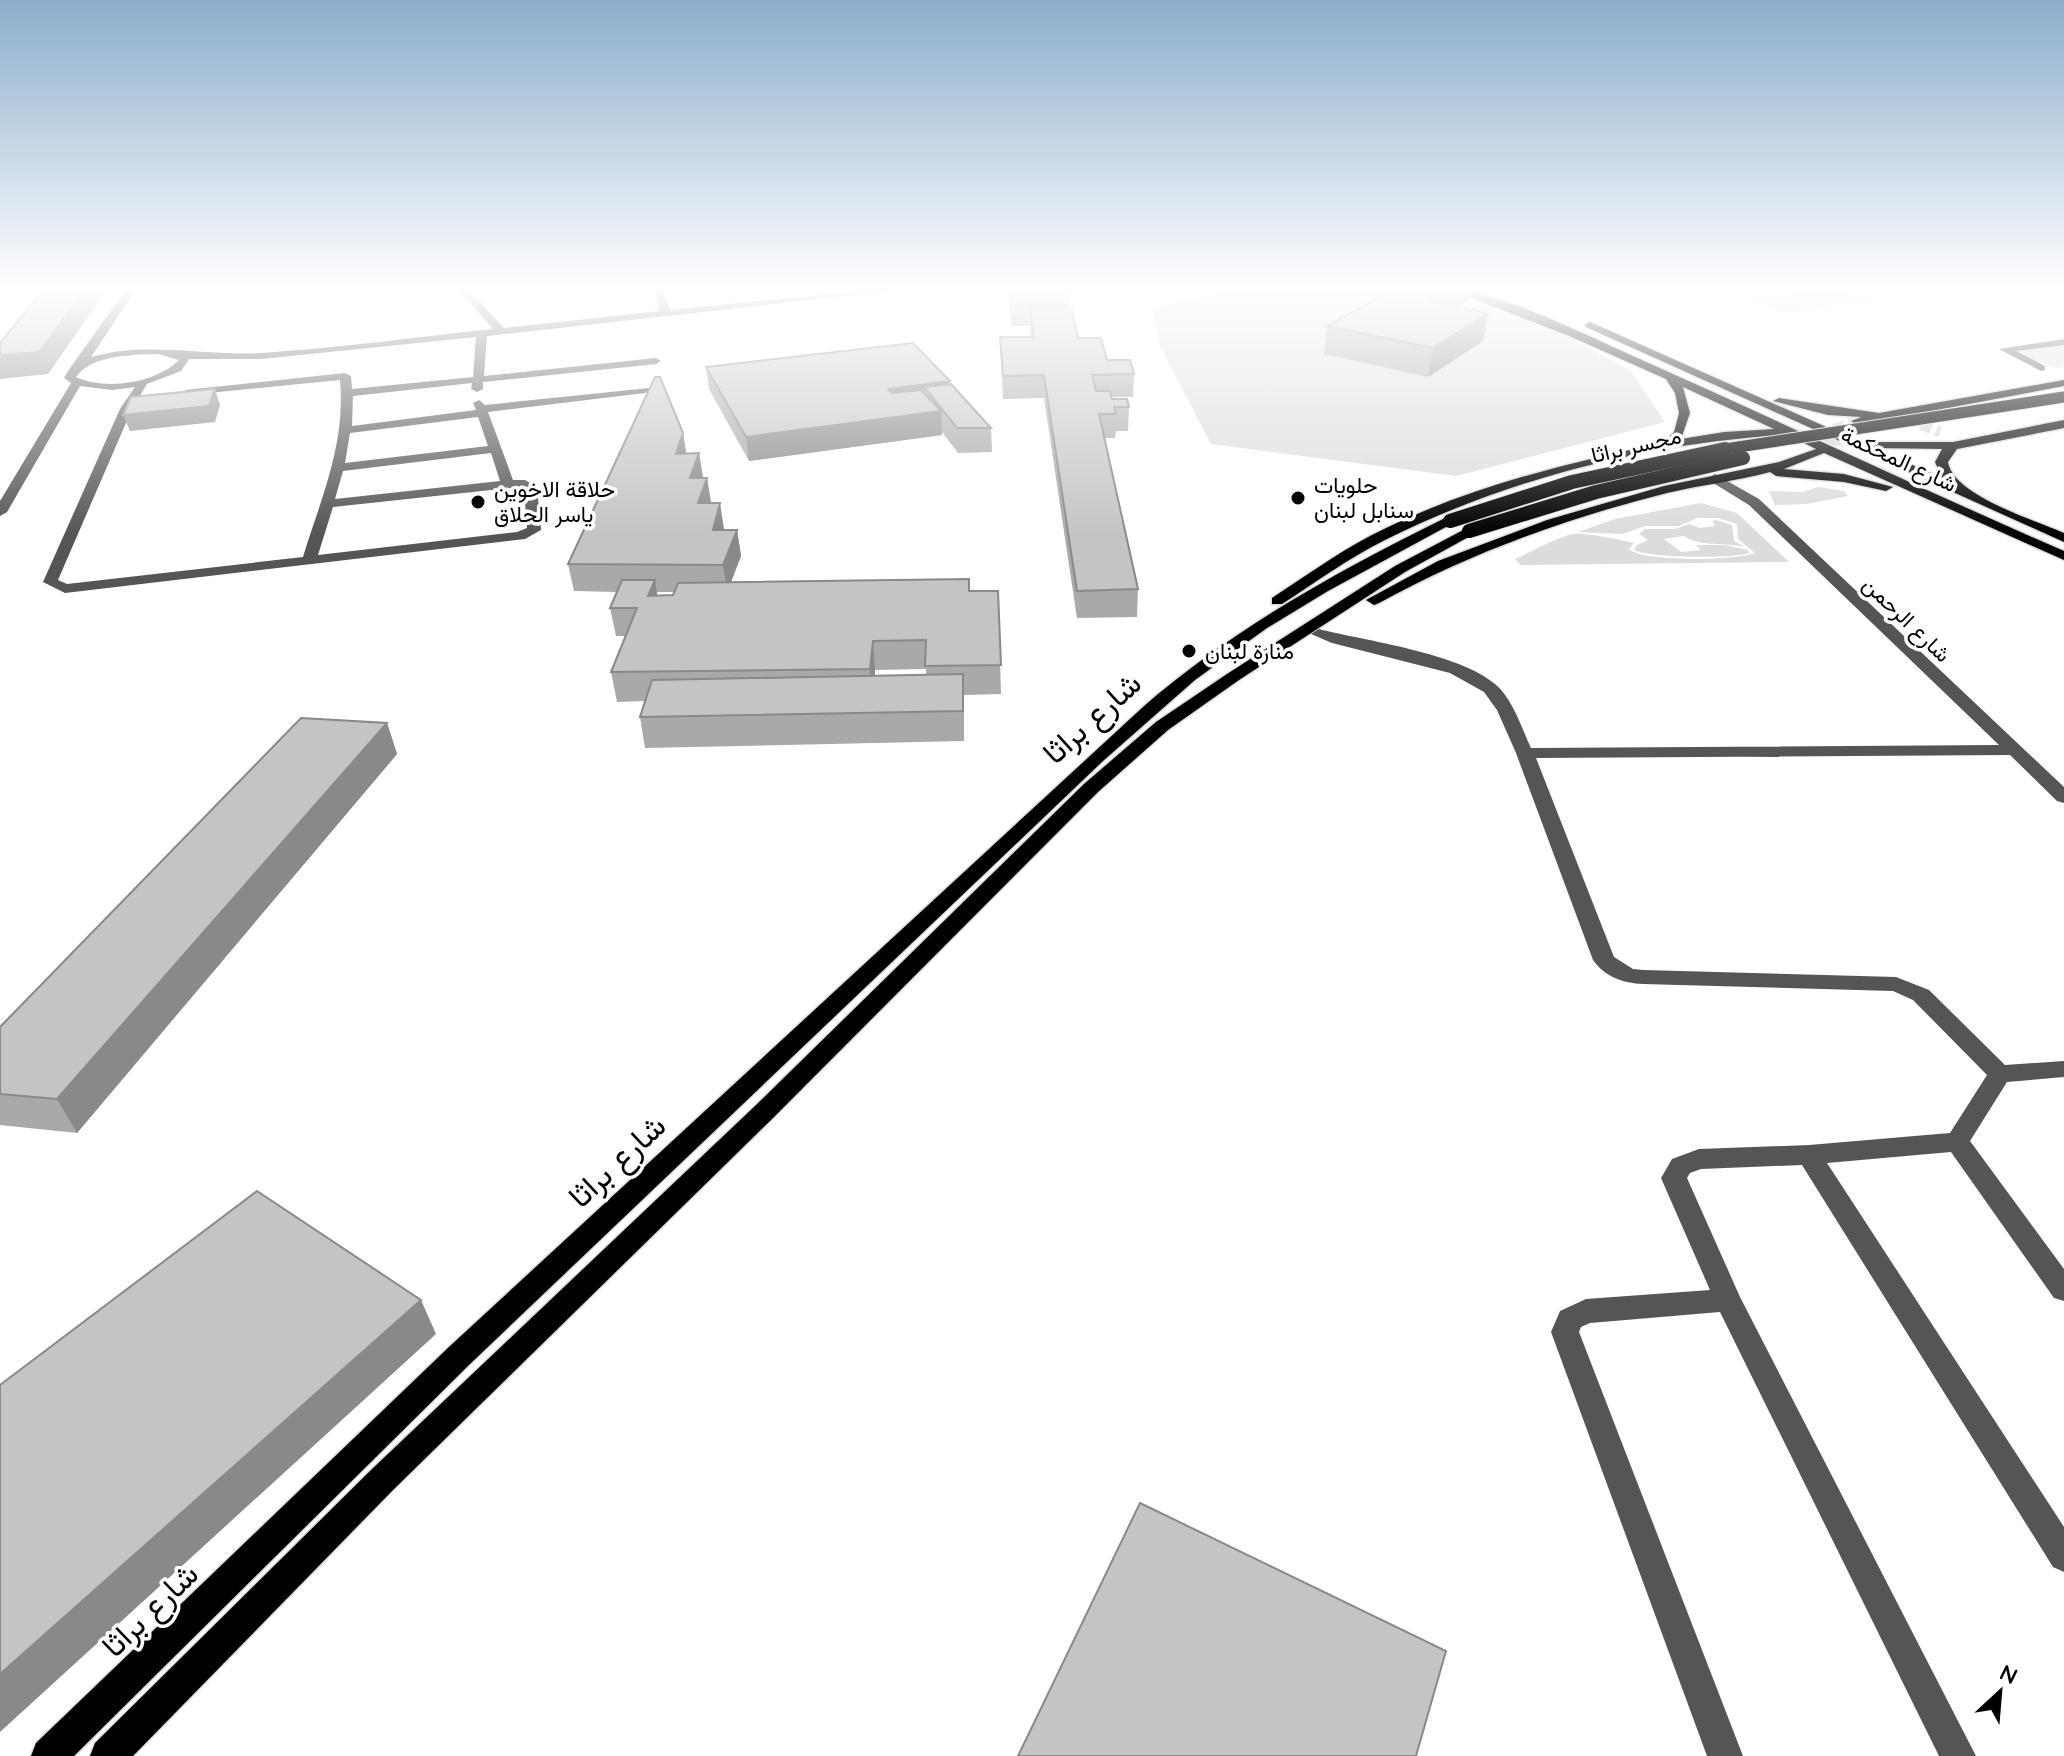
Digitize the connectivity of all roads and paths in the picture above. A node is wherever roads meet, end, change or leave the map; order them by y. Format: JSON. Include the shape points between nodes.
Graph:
{"nodes":[{"id":1,"x":76,"y":370,"type":"edge"},
{"id":2,"x":176,"y":370,"type":"edge"},
{"id":3,"x":190,"y":370,"type":"edge"},
{"id":4,"x":477,"y":370,"type":"edge"},
{"id":5,"x":561,"y":370,"type":"edge"},
{"id":6,"x":1654,"y":370,"type":"edge"},
{"id":7,"x":1691,"y":370,"type":"edge"},
{"id":8,"x":170,"y":374,"type":"junction"},
{"id":9,"x":1670,"y":377,"type":"junction"},
{"id":10,"x":476,"y":378,"type":"junction"},
{"id":11,"x":144,"y":381,"type":"junction"},
{"id":12,"x":76,"y":383,"type":"junction"},
{"id":13,"x":2064,"y":383,"type":"edge"},
{"id":14,"x":1723,"y":384,"type":"junction"},
{"id":15,"x":645,"y":390,"type":"edge"},
{"id":16,"x":179,"y":393,"type":"edge"},
{"id":17,"x":348,"y":393,"type":"junction"},
{"id":18,"x":2064,"y":397,"type":"edge"},
{"id":19,"x":479,"y":404,"type":"junction"},
{"id":20,"x":2064,"y":408,"type":"edge"},
{"id":21,"x":1904,"y":413,"type":"junction"},
{"id":22,"x":1857,"y":421,"type":"tunnel mouth"},
{"id":23,"x":2064,"y":424,"type":"edge"},
{"id":24,"x":1780,"y":429,"type":"junction"},
{"id":25,"x":346,"y":430,"type":"junction"},
{"id":26,"x":1940,"y":432,"type":"tunnel mouth"},
{"id":27,"x":1996,"y":436,"type":"junction"},
{"id":28,"x":1953,"y":446,"type":"junction"},
{"id":29,"x":1661,"y":447,"type":"junction"},
{"id":30,"x":495,"y":449,"type":"junction"},
{"id":31,"x":1857,"y":449,"type":"junction"},
{"id":32,"x":335,"y":468,"type":"junction"},
{"id":33,"x":1744,"y":473,"type":"junction"},
{"id":34,"x":1720,"y":478,"type":"junction"},
{"id":35,"x":507,"y":482,"type":"junction"},
{"id":36,"x":1975,"y":499,"type":"junction"},
{"id":37,"x":325,"y":504,"type":"junction"},
{"id":38,"x":1944,"y":504,"type":"junction"},
{"id":39,"x":0,"y":512,"type":"edge"},
{"id":40,"x":2064,"y":538,"type":"edge"},
{"id":41,"x":2064,"y":556,"type":"edge"},
{"id":42,"x":309,"y":562,"type":"junction"},
{"id":43,"x":1249,"y":634,"type":"joint"},
{"id":44,"x":1319,"y":634,"type":"junction"},
{"id":45,"x":1278,"y":647,"type":"joint"},
{"id":46,"x":1204,"y":666,"type":"junction"},
{"id":47,"x":1233,"y":677,"type":"junction"},
{"id":48,"x":2012,"y":750,"type":"junction"},
{"id":49,"x":1525,"y":753,"type":"junction"},
{"id":50,"x":2064,"y":797,"type":"edge"},
{"id":51,"x":2064,"y":1069,"type":"edge"},
{"id":52,"x":2000,"y":1074,"type":"junction"},
{"id":53,"x":1957,"y":1142,"type":"junction"},
{"id":54,"x":1809,"y":1155,"type":"junction"},
{"id":55,"x":2064,"y":1290,"type":"edge"},
{"id":56,"x":1728,"y":1300,"type":"junction"},
{"id":57,"x":2064,"y":1556,"type":"edge"},
{"id":58,"x":49,"y":1756,"type":"edge"},
{"id":59,"x":108,"y":1756,"type":"edge"},
{"id":60,"x":1725,"y":1756,"type":"edge"},
{"id":61,"x":1958,"y":1756,"type":"edge"}],
"edges":[{"from":1,"to":12,"type":"street","via":[[70,376]]},
{"from":2,"to":8,"type":"street"},
{"from":3,"to":8,"type":"street"},
{"from":4,"to":10,"type":"street"},
{"from":5,"to":10,"type":"street"},
{"from":6,"to":9,"type":"main road","name":"شارع المحكمة"},
{"from":7,"to":14,"type":"main road","name":"شارع المحكمة"},
{"from":8,"to":11,"type":"street"},
{"from":9,"to":24,"type":"main road","name":"شارع المحكمة"},
{"from":9,"to":29,"type":"main road","via":[[1682,392],[1683,426],[1678,439]]},
{"from":10,"to":17,"type":"street"},
{"from":10,"to":19,"type":"street"},
{"from":11,"to":12,"type":"street"},
{"from":11,"to":42,"type":"street","via":[[142,397],[50,582],[65,589]]},
{"from":12,"to":39,"type":"street"},
{"from":13,"to":21,"type":"main road"},
{"from":14,"to":21,"type":"main road","via":[[1828,411]]},
{"from":14,"to":31,"type":"main road","name":"شارع المحكمة"},
{"from":15,"to":19,"type":"street"},
{"from":16,"to":17,"type":"street","via":[[345,376]]},
{"from":17,"to":25,"type":"street"},
{"from":18,"to":43,"type":"main road","name":"مجسر براثا","bridge":true,"via":[[1696,454],[1572,482],[1450,521],[1336,580]]},
{"from":19,"to":25,"type":"street"},
{"from":19,"to":30,"type":"street"},
{"from":20,"to":45,"type":"main road","name":"مجسر براثا","bridge":true,"via":[[1810,447],[1596,492],[1469,531]]},
{"from":21,"to":22,"type":"main road"},
{"from":23,"to":27,"type":"main road"},
{"from":24,"to":29,"type":"main road"},
{"from":24,"to":31,"type":"main road","name":"شارع المحكمة"},
{"from":25,"to":32,"type":"street"},
{"from":26,"to":27,"type":"main road"},
{"from":27,"to":28,"type":"main road"},
{"from":28,"to":31,"type":"main road"},
{"from":28,"to":36,"type":"main road","via":[[1943,454],[1942,470]]},
{"from":29,"to":34,"type":"main road","via":[[1714,445],[1745,456],[1743,469]]},
{"from":29,"to":46,"type":"main road","via":[[1531,479],[1415,520],[1344,557],[1265,609]]},
{"from":30,"to":32,"type":"street"},
{"from":30,"to":35,"type":"street"},
{"from":31,"to":33,"type":"main road","via":[[1826,450]]},
{"from":31,"to":36,"type":"main road","name":"شارع المحكمة"},
{"from":31,"to":38,"type":"main road","name":"شارع المحكمة"},
{"from":32,"to":37,"type":"street"},
{"from":33,"to":34,"type":"main road"},
{"from":33,"to":38,"type":"main road","via":[[1844,478]]},
{"from":34,"to":44,"type":"main road","via":[[1492,542],[1376,598]]},
{"from":34,"to":48,"type":"street","name":"شارع الرحمن","via":[[1754,502]]},
{"from":35,"to":37,"type":"street"},
{"from":35,"to":42,"type":"street","via":[[530,487],[534,530],[529,533]]},
{"from":36,"to":40,"type":"main road","name":"شارع المحكمة"},
{"from":37,"to":42,"type":"street"},
{"from":38,"to":41,"type":"main road","name":"شارع المحكمة"},
{"from":43,"to":46,"type":"main road","name":"شارع براثا"},
{"from":44,"to":47,"type":"main road"},
{"from":44,"to":49,"type":"street","via":[[1444,664],[1475,677],[1492,690]]},
{"from":45,"to":47,"type":"main road","name":"شارع براثا"},
{"from":46,"to":58,"type":"main road","name":"شارع براثا","via":[[1097,757],[471,1345]]},
{"from":47,"to":59,"type":"main road","name":"شارع براثا","via":[[1162,726],[1091,788],[382,1480]]},
{"from":48,"to":49,"type":"street"},
{"from":48,"to":50,"type":"street","name":"شارع الرحمن"},
{"from":49,"to":52,"type":"street","via":[[1604,960],[1612,968],[1643,977],[1904,986],[1921,995]]},
{"from":51,"to":52,"type":"street"},
{"from":52,"to":53,"type":"street"},
{"from":53,"to":54,"type":"street"},
{"from":53,"to":55,"type":"street"},
{"from":54,"to":56,"type":"street","via":[[1699,1159],[1681,1166],[1674,1178]]},
{"from":54,"to":57,"type":"street"},
{"from":56,"to":60,"type":"street","via":[[1586,1311],[1570,1319],[1565,1332]]},
{"from":56,"to":61,"type":"street"}]}
